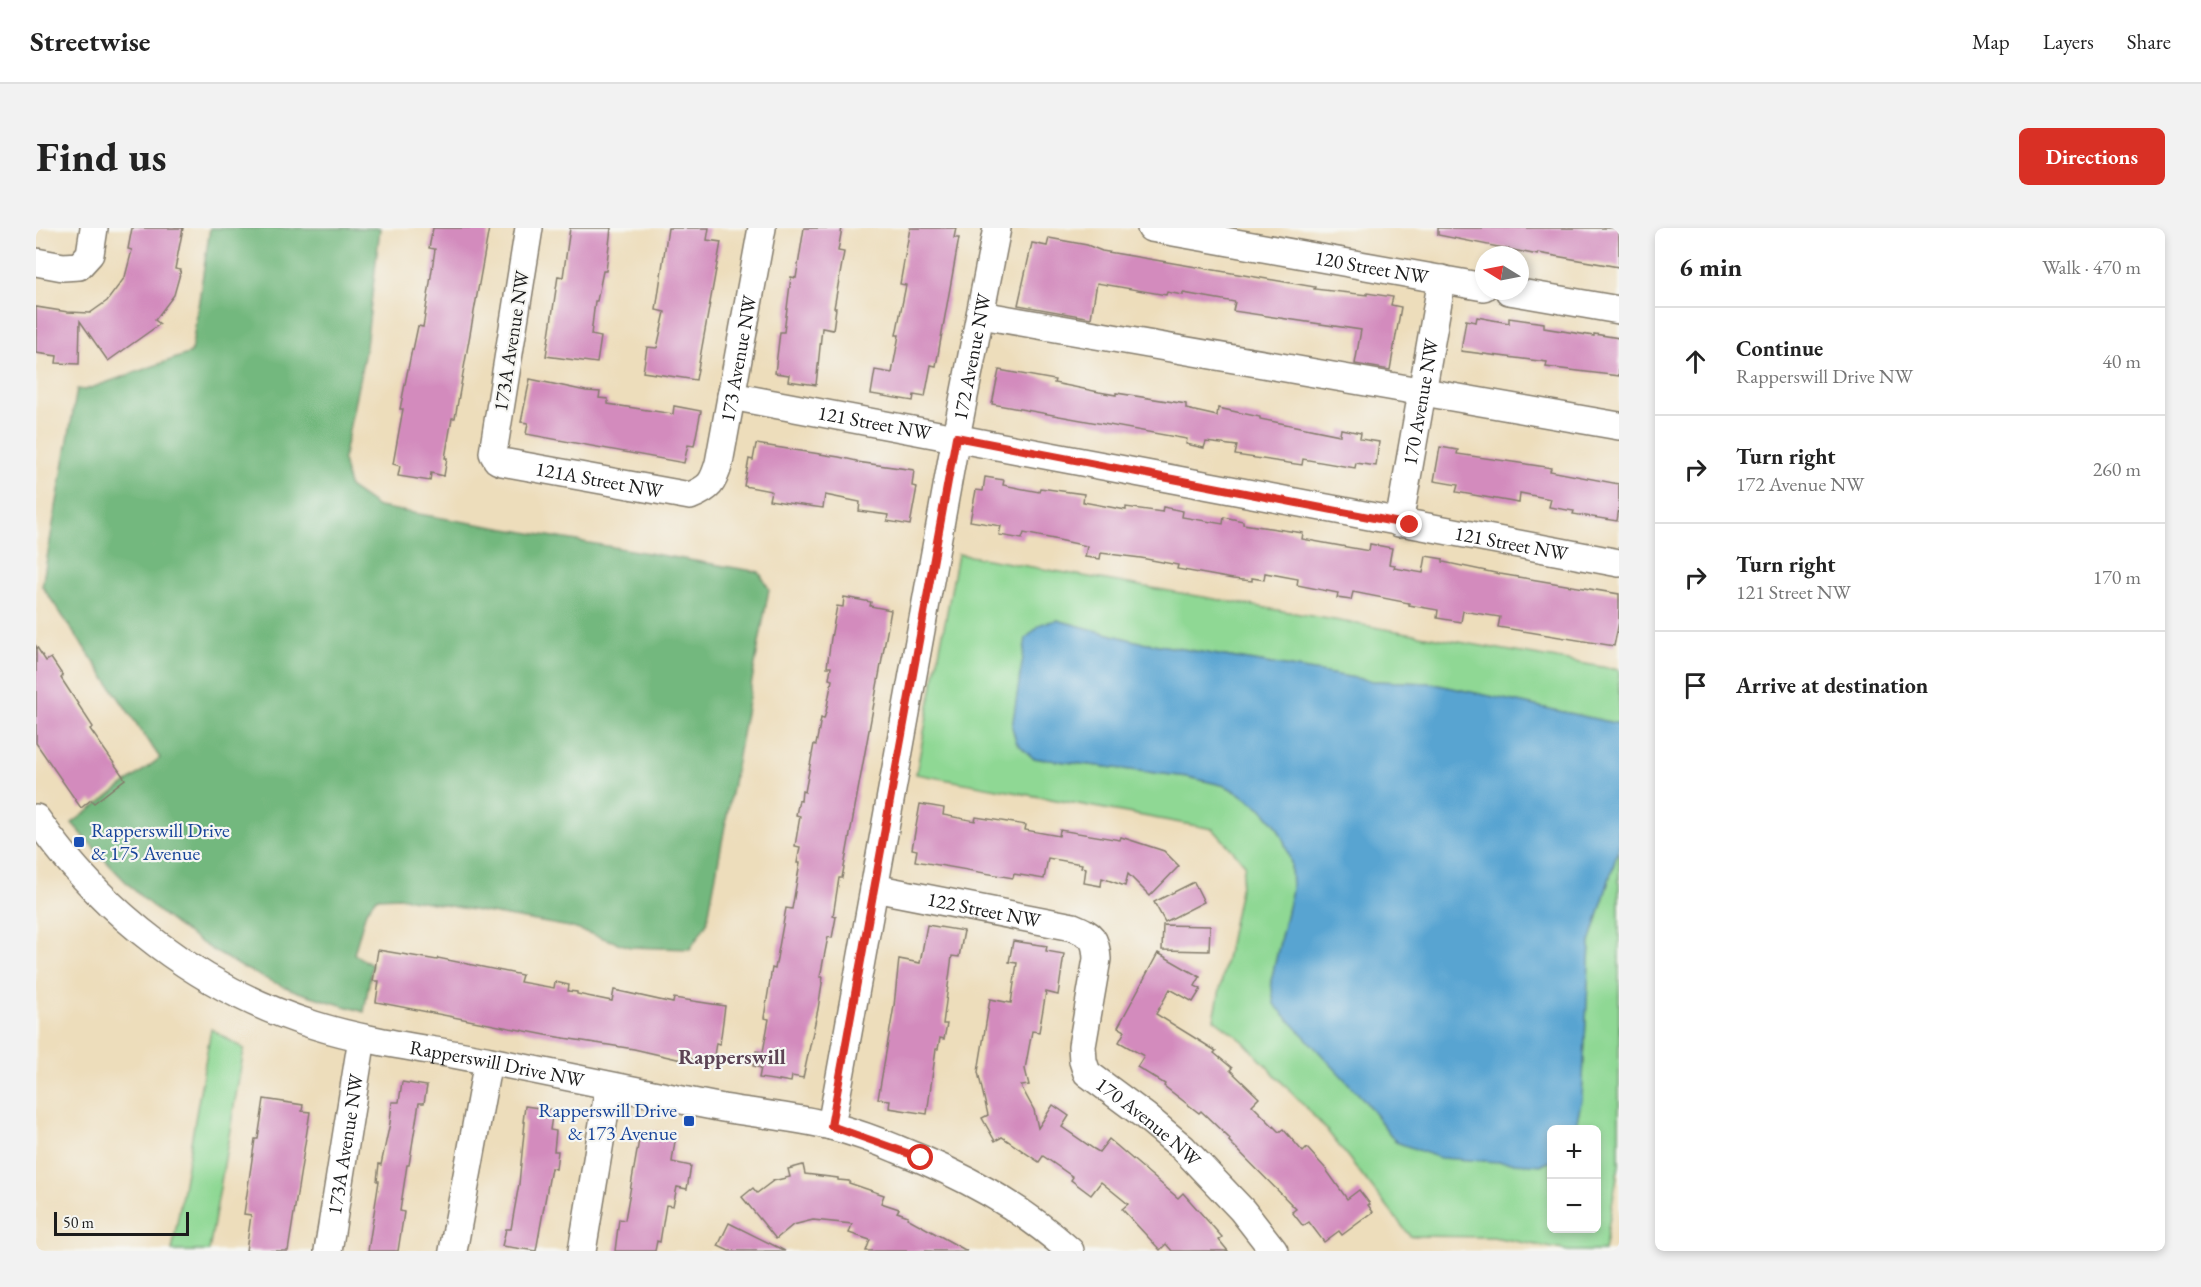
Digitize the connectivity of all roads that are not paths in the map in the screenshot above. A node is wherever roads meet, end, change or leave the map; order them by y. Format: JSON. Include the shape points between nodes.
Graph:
{"nodes":[{"id":1,"x":94,"y":228,"type":"edge"},
{"id":2,"x":529,"y":228,"type":"edge"},
{"id":3,"x":762,"y":228,"type":"edge"},
{"id":4,"x":997,"y":228,"type":"edge"},
{"id":5,"x":1152,"y":228,"type":"edge"},
{"id":6,"x":36,"y":262,"type":"edge"},
{"id":7,"x":1442,"y":279,"type":"junction"},
{"id":8,"x":1475,"y":284,"type":"edge"},
{"id":9,"x":1529,"y":294,"type":"edge"},
{"id":10,"x":1619,"y":310,"type":"edge"},
{"id":11,"x":981,"y":315,"type":"junction"},
{"id":12,"x":1422,"y":391,"type":"junction"},
{"id":13,"x":731,"y":396,"type":"junction"},
{"id":14,"x":1619,"y":426,"type":"edge"},
{"id":15,"x":956,"y":437,"type":"junction"},
{"id":16,"x":493,"y":453,"type":"joint"},
{"id":17,"x":708,"y":488,"type":"joint"},
{"id":18,"x":1399,"y":524,"type":"junction"},
{"id":19,"x":1619,"y":563,"type":"edge"},
{"id":20,"x":36,"y":818,"type":"edge"},
{"id":21,"x":874,"y":888,"type":"junction"},
{"id":22,"x":1093,"y":938,"type":"joint"},
{"id":23,"x":362,"y":1038,"type":"junction"},
{"id":24,"x":488,"y":1061,"type":"junction"},
{"id":25,"x":609,"y":1087,"type":"junction"},
{"id":26,"x":831,"y":1126,"type":"junction"},
{"id":27,"x":328,"y":1251,"type":"edge"},
{"id":28,"x":453,"y":1251,"type":"edge"},
{"id":29,"x":582,"y":1251,"type":"edge"},
{"id":30,"x":1070,"y":1251,"type":"edge"},
{"id":31,"x":1274,"y":1251,"type":"edge"}],
"edges":[{"from":1,"to":6,"type":"street","via":[[90,254],[79,266]]},
{"from":2,"to":16,"type":"street","name":"173A Avenue NW"},
{"from":3,"to":13,"type":"street","name":"173 Avenue NW"},
{"from":4,"to":11,"type":"street","name":"172 Avenue NW"},
{"from":5,"to":7,"type":"street","name":"120 Street NW"},
{"from":7,"to":8,"type":"street","name":"120 Street NW"},
{"from":7,"to":12,"type":"street","name":"170 Avenue NW"},
{"from":9,"to":10,"type":"street"},
{"from":11,"to":12,"type":"street"},
{"from":11,"to":15,"type":"street","name":"172 Avenue NW"},
{"from":12,"to":14,"type":"street"},
{"from":12,"to":18,"type":"street","name":"170 Avenue NW"},
{"from":13,"to":15,"type":"street","name":"121 Street NW"},
{"from":13,"to":17,"type":"street","name":"173 Avenue NW","via":[[719,463]]},
{"from":15,"to":18,"type":"street","name":"121 Street NW"},
{"from":15,"to":21,"type":"street","name":"172 Avenue NW"},
{"from":16,"to":17,"type":"street","name":"121A Street NW","via":[[502,462],[681,496]]},
{"from":18,"to":19,"type":"street","name":"121 Street NW"},
{"from":20,"to":23,"type":"street","name":"Rapperswill Drive NW","via":[[92,886],[159,947],[265,1007]]},
{"from":21,"to":22,"type":"street","name":"122 Street NW","via":[[1073,927]]},
{"from":21,"to":26,"type":"street","name":"172 Avenue NW"},
{"from":22,"to":31,"type":"street","name":"170 Avenue NW","via":[[1097,959],[1082,1046],[1087,1073],[1184,1148]]},
{"from":23,"to":24,"type":"street","name":"Rapperswill Drive NW"},
{"from":23,"to":27,"type":"street","name":"173A Avenue NW"},
{"from":24,"to":25,"type":"street","name":"Rapperswill Drive NW"},
{"from":24,"to":28,"type":"street"},
{"from":25,"to":26,"type":"street","name":"Rapperswill Drive NW"},
{"from":25,"to":29,"type":"street"},
{"from":26,"to":30,"type":"street","name":"Rapperswill Drive NW","via":[[959,1175],[1022,1211]]}]}
